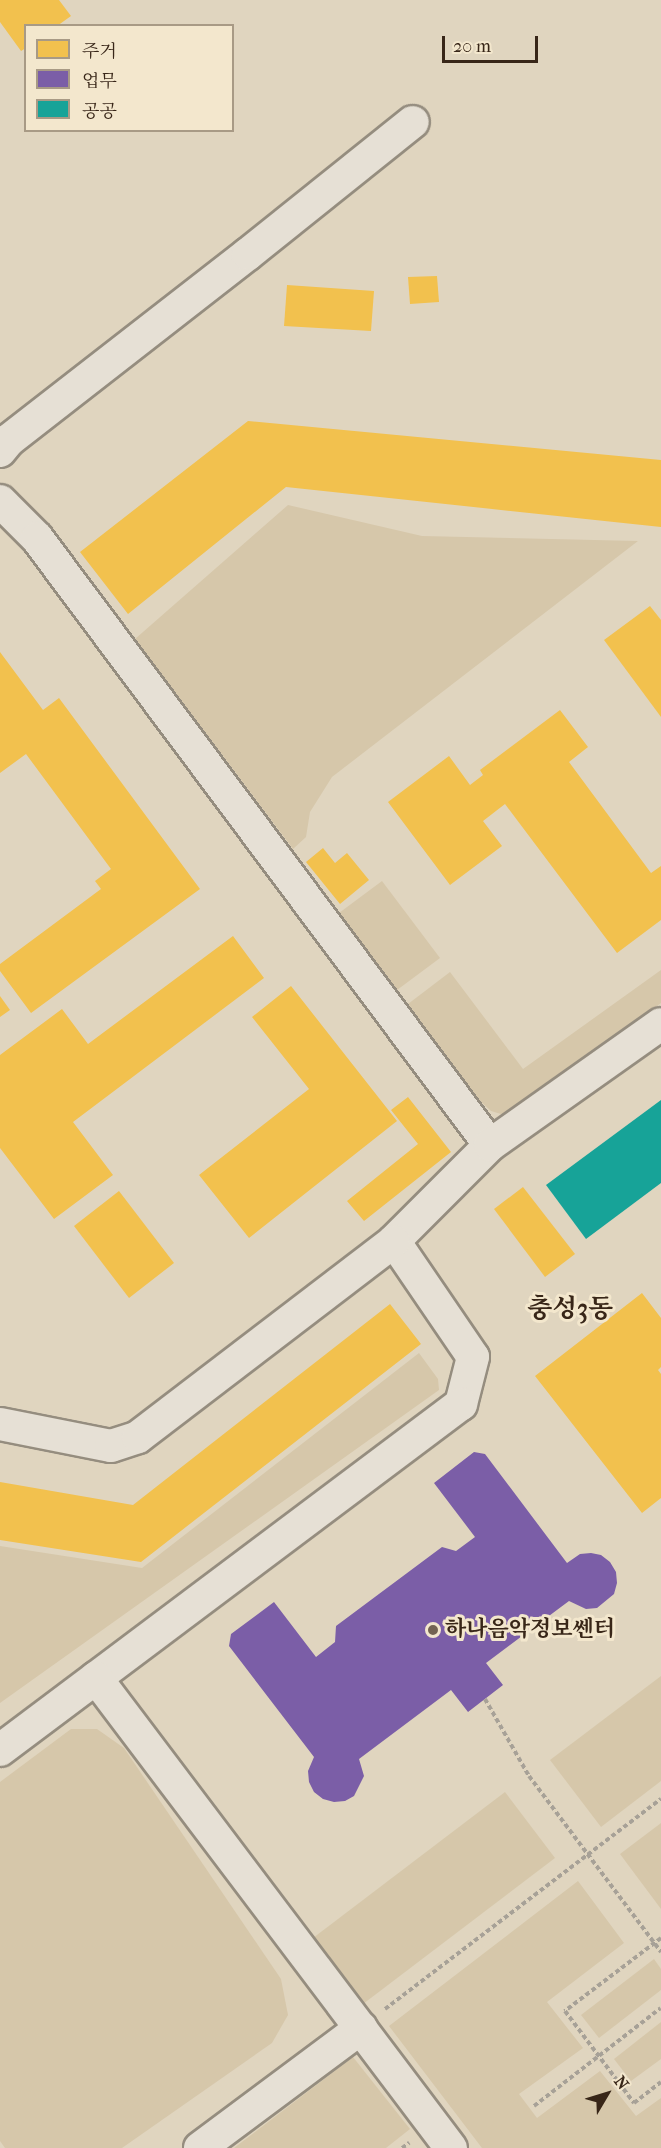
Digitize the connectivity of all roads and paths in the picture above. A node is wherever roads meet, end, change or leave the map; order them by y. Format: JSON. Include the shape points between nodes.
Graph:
{"nodes":[{"id":1,"x":412,"y":122,"type":"dead end"},
{"id":2,"x":0,"y":451,"type":"edge"},
{"id":3,"x":0,"y":501,"type":"edge"},
{"id":4,"x":661,"y":1024,"type":"edge"},
{"id":5,"x":490,"y":1145,"type":"junction"},
{"id":6,"x":394,"y":1241,"type":"junction"},
{"id":7,"x":0,"y":1424,"type":"edge"},
{"id":8,"x":96,"y":1678,"type":"junction"},
{"id":9,"x":485,"y":1699,"type":"dead end"},
{"id":10,"x":0,"y":1750,"type":"edge"},
{"id":11,"x":661,"y":1799,"type":"edge"},
{"id":12,"x":587,"y":1854,"type":"junction"},
{"id":13,"x":661,"y":1938,"type":"edge"},
{"id":14,"x":654,"y":1943,"type":"junction"},
{"id":15,"x":661,"y":1952,"type":"edge"},
{"id":16,"x":661,"y":2008,"type":"edge"},
{"id":17,"x":361,"y":2028,"type":"junction"},
{"id":18,"x":599,"y":2056,"type":"junction"},
{"id":19,"x":661,"y":2082,"type":"edge"},
{"id":20,"x":534,"y":2106,"type":"dead end"},
{"id":21,"x":200,"y":2148,"type":"edge"},
{"id":22,"x":451,"y":2148,"type":"edge"}],
"edges":[{"from":1,"to":2,"type":"street"},
{"from":3,"to":5,"type":"street","via":[[45,548]]},
{"from":4,"to":5,"type":"street"},
{"from":5,"to":6,"type":"street"},
{"from":6,"to":7,"type":"street","via":[[138,1437],[111,1446]]},
{"from":6,"to":8,"type":"street","via":[[473,1358],[461,1404]]},
{"from":8,"to":10,"type":"street"},
{"from":8,"to":17,"type":"street"},
{"from":9,"to":12,"type":"path","via":[[529,1776]]},
{"from":11,"to":12,"type":"path"},
{"from":12,"to":14,"type":"path"},
{"from":12,"to":17,"type":"path"},
{"from":13,"to":14,"type":"path"},
{"from":14,"to":15,"type":"path"},
{"from":14,"to":18,"type":"path","via":[[565,2011]]},
{"from":16,"to":18,"type":"path"},
{"from":17,"to":21,"type":"street"},
{"from":17,"to":22,"type":"street"},
{"from":18,"to":19,"type":"path","via":[[634,2103]]},
{"from":18,"to":20,"type":"path"}]}
